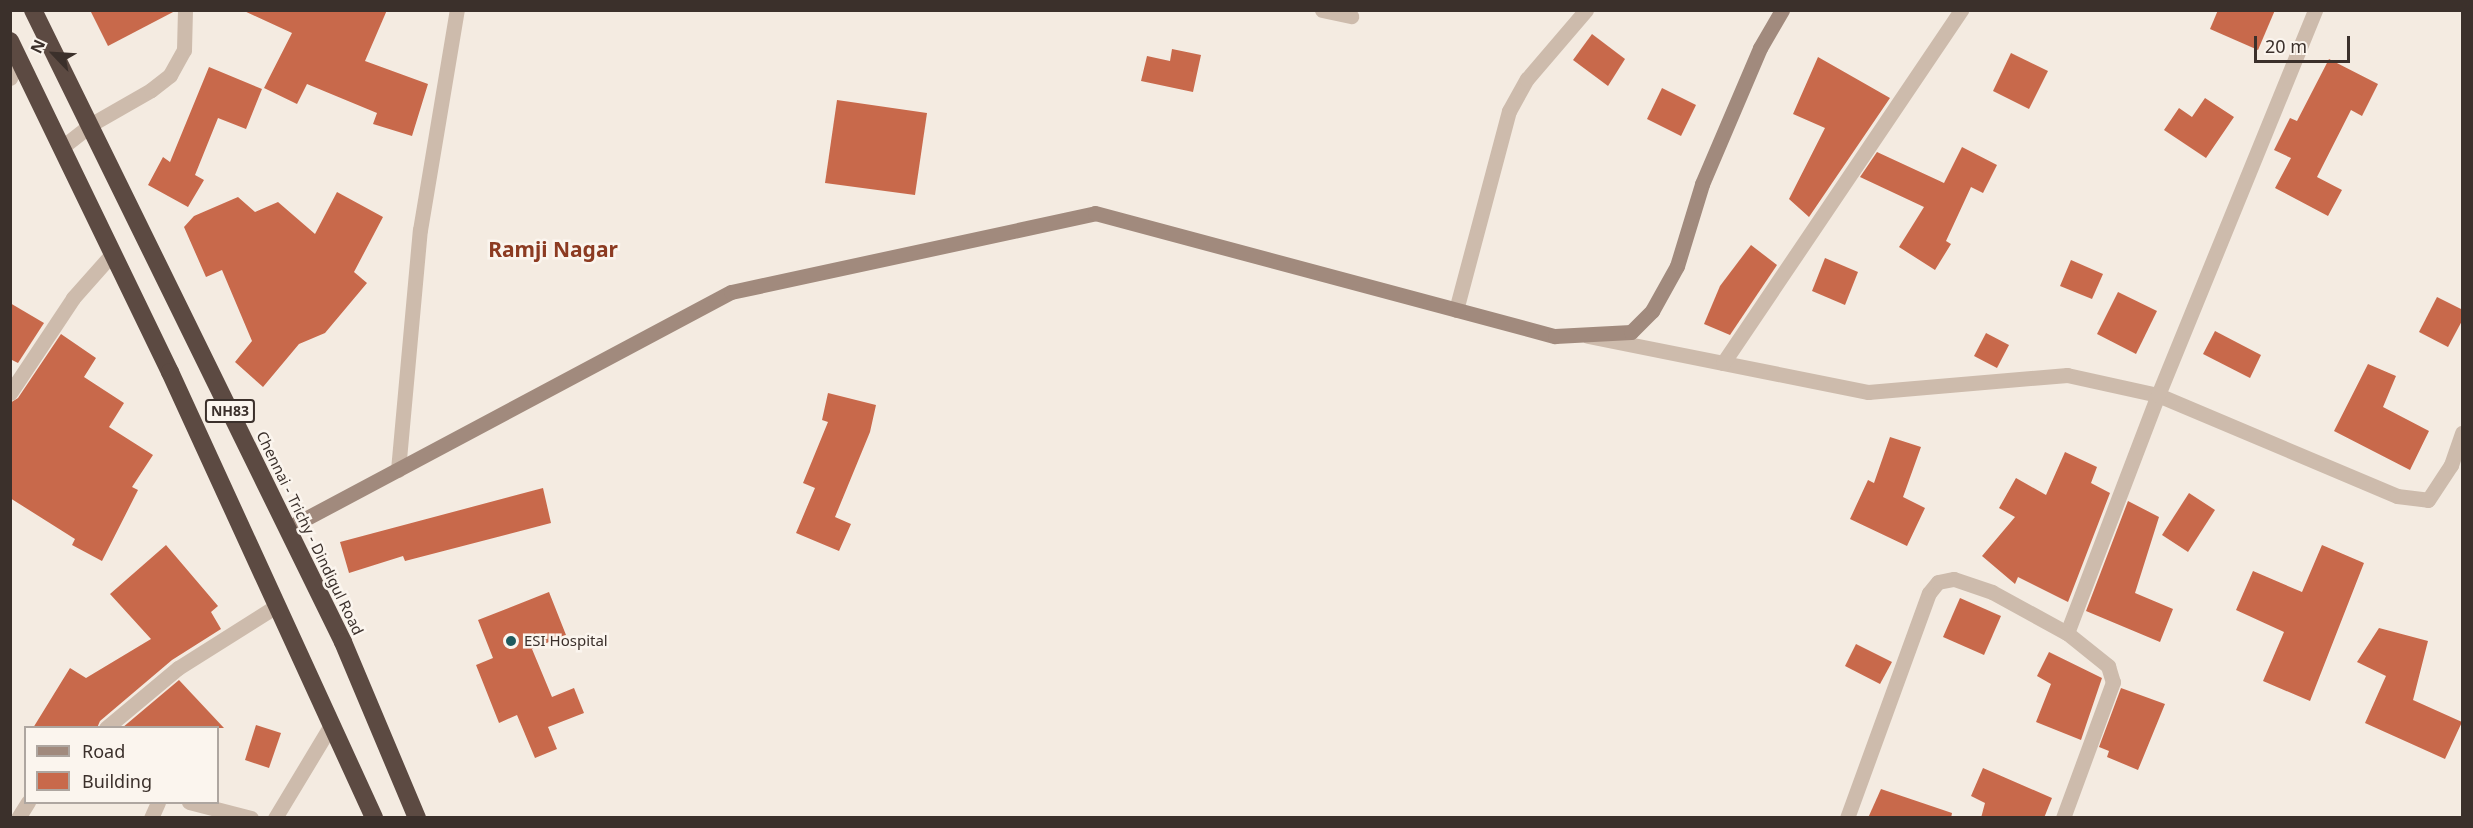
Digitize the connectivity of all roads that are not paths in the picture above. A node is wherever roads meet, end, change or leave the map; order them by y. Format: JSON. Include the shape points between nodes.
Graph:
{"nodes":[{"id":1,"x":33,"y":10,"type":"edge"},
{"id":2,"x":185,"y":10,"type":"edge"},
{"id":3,"x":458,"y":10,"type":"edge"},
{"id":4,"x":1322,"y":10,"type":"edge"},
{"id":5,"x":1586,"y":10,"type":"edge"},
{"id":6,"x":1782,"y":10,"type":"edge"},
{"id":7,"x":1961,"y":10,"type":"edge"},
{"id":8,"x":2315,"y":10,"type":"edge"},
{"id":9,"x":1351,"y":16,"type":"dead end"},
{"id":10,"x":10,"y":41,"type":"edge"},
{"id":11,"x":19,"y":60,"type":"junction"},
{"id":12,"x":10,"y":78,"type":"edge"},
{"id":13,"x":90,"y":124,"type":"junction"},
{"id":14,"x":61,"y":148,"type":"junction"},
{"id":15,"x":112,"y":254,"type":"junction"},
{"id":16,"x":1456,"y":310,"type":"junction"},
{"id":17,"x":1577,"y":333,"type":"junction"},
{"id":18,"x":1723,"y":363,"type":"junction"},
{"id":19,"x":10,"y":393,"type":"edge"},
{"id":20,"x":2158,"y":395,"type":"junction"},
{"id":21,"x":2463,"y":433,"type":"edge"},
{"id":22,"x":398,"y":470,"type":"junction"},
{"id":23,"x":288,"y":528,"type":"junction"},
{"id":24,"x":275,"y":607,"type":"junction"},
{"id":25,"x":2067,"y":633,"type":"junction"},
{"id":26,"x":108,"y":726,"type":"edge"},
{"id":27,"x":330,"y":727,"type":"junction"},
{"id":28,"x":27,"y":804,"type":"edge"},
{"id":29,"x":157,"y":804,"type":"edge"},
{"id":30,"x":197,"y":804,"type":"edge"},
{"id":31,"x":18,"y":818,"type":"edge"},
{"id":32,"x":151,"y":818,"type":"edge"},
{"id":33,"x":251,"y":818,"type":"edge"},
{"id":34,"x":274,"y":818,"type":"edge"},
{"id":35,"x":374,"y":818,"type":"edge"},
{"id":36,"x":417,"y":818,"type":"edge"},
{"id":37,"x":1847,"y":818,"type":"edge"},
{"id":38,"x":2063,"y":818,"type":"edge"}],
"edges":[{"from":1,"to":13,"type":"highway","name":"Chennai - Trichy - Dindigul Road","number":"NH83"},
{"from":2,"to":13,"type":"street","via":[[184,50],[170,75],[152,90]]},
{"from":3,"to":22,"type":"street","via":[[420,230]]},
{"from":4,"to":9,"type":"street"},
{"from":5,"to":16,"type":"street","via":[[1527,79],[1509,111]]},
{"from":6,"to":17,"type":"street","via":[[1739,94],[1702,184],[1677,266],[1652,311],[1631,332]]},
{"from":7,"to":18,"type":"street"},
{"from":8,"to":20,"type":"street"},
{"from":10,"to":11,"type":"highway"},
{"from":11,"to":12,"type":"street"},
{"from":11,"to":14,"type":"highway"},
{"from":13,"to":14,"type":"street"},
{"from":13,"to":23,"type":"highway","name":"Chennai - Trichy - Dindigul Road","number":"NH83"},
{"from":14,"to":15,"type":"highway"},
{"from":15,"to":19,"type":"street","via":[[73,297]]},
{"from":15,"to":24,"type":"highway"},
{"from":16,"to":17,"type":"street","via":[[1555,336]]},
{"from":16,"to":22,"type":"street","via":[[1095,213],[731,292]]},
{"from":17,"to":18,"type":"street"},
{"from":18,"to":20,"type":"street","via":[[1868,392],[2067,375]]},
{"from":20,"to":21,"type":"street","via":[[2274,446],[2406,497],[2428,500],[2451,465]]},
{"from":20,"to":25,"type":"street"},
{"from":22,"to":23,"type":"street"},
{"from":23,"to":36,"type":"highway","name":"Chennai - Trichy - Dindigul Road","number":"NH83","via":[[343,642]]},
{"from":24,"to":26,"type":"street","via":[[178,668]]},
{"from":24,"to":27,"type":"highway"},
{"from":25,"to":37,"type":"street","via":[[1992,592],[1954,579],[1938,582],[1929,593]]},
{"from":25,"to":38,"type":"street","via":[[2108,666],[2113,682]]},
{"from":27,"to":34,"type":"street"},
{"from":27,"to":35,"type":"highway"},
{"from":28,"to":31,"type":"street"},
{"from":29,"to":32,"type":"street"},
{"from":30,"to":33,"type":"street"}]}
